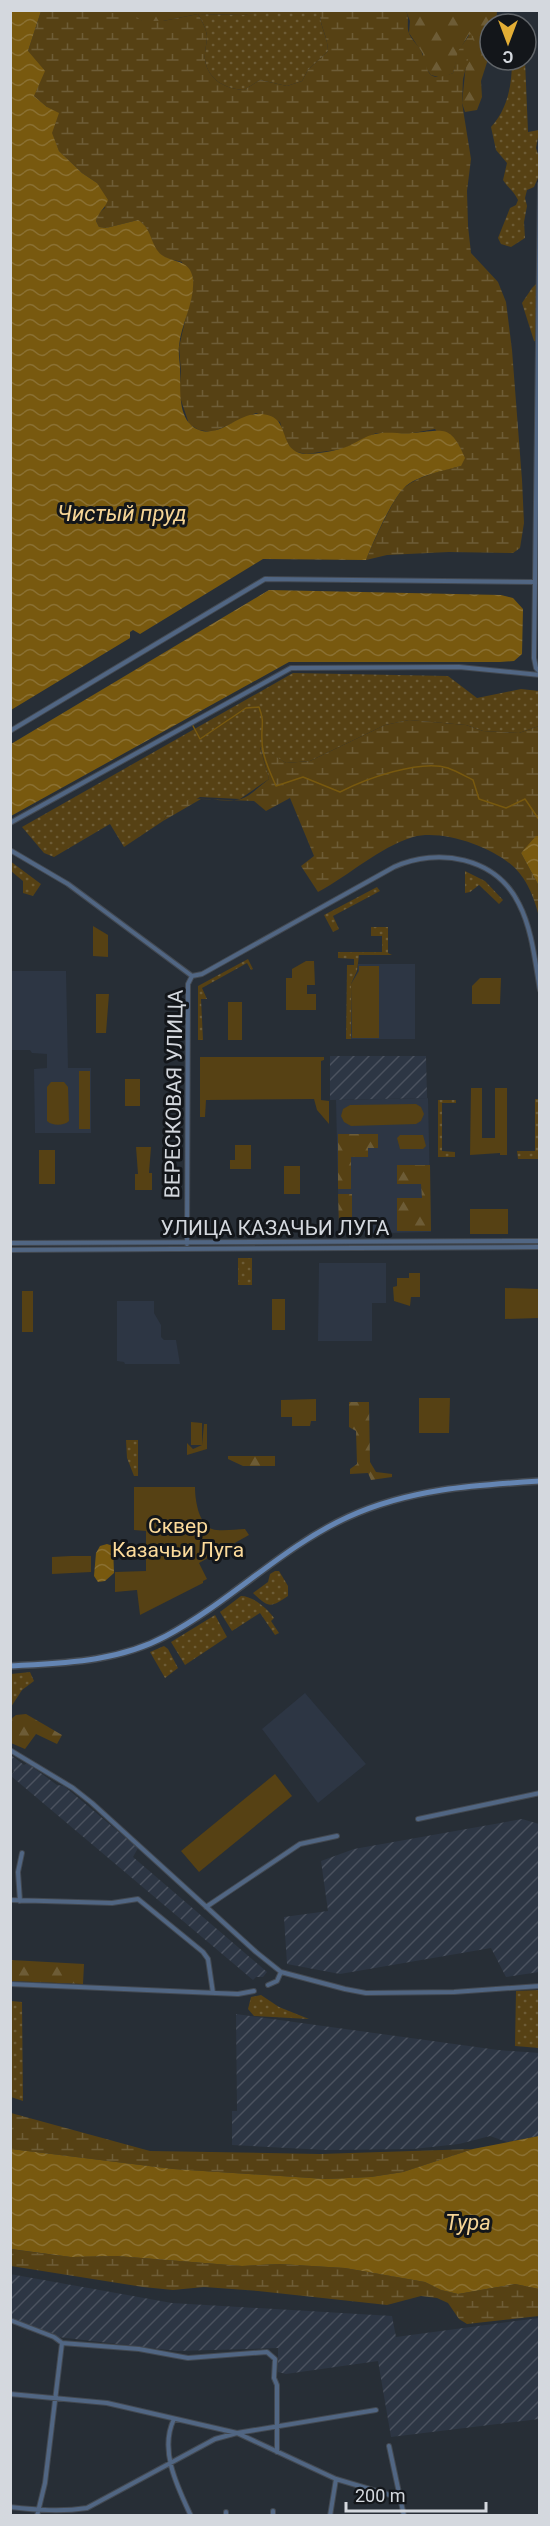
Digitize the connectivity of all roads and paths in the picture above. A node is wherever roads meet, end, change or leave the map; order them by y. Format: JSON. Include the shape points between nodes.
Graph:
{"nodes":[{"id":1,"x":540,"y":184,"type":"edge"},
{"id":2,"x":535,"y":582,"type":"junction"},
{"id":3,"x":540,"y":674,"type":"edge"},
{"id":4,"x":10,"y":731,"type":"edge"},
{"id":5,"x":10,"y":823,"type":"edge"},
{"id":6,"x":10,"y":850,"type":"edge"},
{"id":7,"x":192,"y":976,"type":"junction"},
{"id":8,"x":540,"y":990,"type":"edge"},
{"id":9,"x":540,"y":1241,"type":"edge"},
{"id":10,"x":10,"y":1243,"type":"edge"},
{"id":11,"x":187,"y":1244,"type":"junction"},
{"id":12,"x":540,"y":1247,"type":"edge"},
{"id":13,"x":10,"y":1250,"type":"edge"},
{"id":14,"x":187,"y":1250,"type":"junction"},
{"id":15,"x":540,"y":1481,"type":"edge"},
{"id":16,"x":10,"y":1666,"type":"edge"},
{"id":17,"x":10,"y":1750,"type":"edge"},
{"id":18,"x":540,"y":1793,"type":"edge"},
{"id":19,"x":418,"y":1819,"type":"dead end"},
{"id":20,"x":337,"y":1836,"type":"dead end"},
{"id":21,"x":22,"y":1853,"type":"dead end"},
{"id":22,"x":10,"y":1900,"type":"edge"},
{"id":23,"x":20,"y":1901,"type":"junction"},
{"id":24,"x":206,"y":1907,"type":"junction"},
{"id":25,"x":281,"y":1971,"type":"junction"},
{"id":26,"x":10,"y":1984,"type":"edge"},
{"id":27,"x":268,"y":1985,"type":"dead end"},
{"id":28,"x":540,"y":1986,"type":"edge"},
{"id":29,"x":254,"y":1991,"type":"dead end"},
{"id":30,"x":213,"y":1993,"type":"junction"},
{"id":31,"x":10,"y":2320,"type":"edge"},
{"id":32,"x":62,"y":2343,"type":"junction"},
{"id":33,"x":10,"y":2394,"type":"edge"},
{"id":34,"x":56,"y":2400,"type":"junction"},
{"id":35,"x":376,"y":2410,"type":"dead end"},
{"id":36,"x":174,"y":2418,"type":"junction"},
{"id":37,"x":279,"y":2428,"type":"junction"},
{"id":38,"x":237,"y":2433,"type":"junction"},
{"id":39,"x":389,"y":2446,"type":"dead end"},
{"id":40,"x":277,"y":2453,"type":"junction"},
{"id":41,"x":170,"y":2463,"type":"junction"},
{"id":42,"x":336,"y":2479,"type":"junction"},
{"id":43,"x":400,"y":2498,"type":"junction"},
{"id":44,"x":10,"y":2506,"type":"edge"},
{"id":45,"x":37,"y":2513,"type":"edge"},
{"id":46,"x":191,"y":2516,"type":"edge"},
{"id":47,"x":330,"y":2516,"type":"edge"},
{"id":48,"x":404,"y":2516,"type":"edge"}],
"edges":[{"from":1,"to":2,"type":"street"},
{"from":2,"to":3,"type":"street","via":[[534,658]]},
{"from":2,"to":4,"type":"street","via":[[264,579]]},
{"from":3,"to":5,"type":"street","via":[[459,668],[291,668]]},
{"from":6,"to":7,"type":"street","via":[[59,878]]},
{"from":7,"to":8,"type":"street","via":[[394,867],[416,858],[442,855],[484,868],[512,892],[527,924]]},
{"from":7,"to":11,"type":"street","name":"ВЕРЕСКОВАЯ УЛИЦА","via":[[188,984]]},
{"from":9,"to":11,"type":"street","name":"УЛИЦА КАЗАЧЬИ ЛУГА"},
{"from":10,"to":11,"type":"street","name":"УЛИЦА КАЗАЧЬИ ЛУГА"},
{"from":11,"to":14,"type":"street","name":"ВЕРЕСКОВАЯ УЛИЦА"},
{"from":12,"to":14,"type":"street","name":"УЛИЦА КАЗАЧЬИ ЛУГА"},
{"from":13,"to":14,"type":"street","name":"УЛИЦА КАЗАЧЬИ ЛУГА"},
{"from":15,"to":16,"type":"main road","via":[[434,1491],[370,1507],[307,1539],[164,1637],[130,1651],[91,1660]]},
{"from":17,"to":24,"type":"street","via":[[92,1803]]},
{"from":18,"to":19,"type":"street"},
{"from":20,"to":24,"type":"street","via":[[300,1844]]},
{"from":21,"to":23,"type":"street","via":[[18,1872]]},
{"from":22,"to":23,"type":"street"},
{"from":23,"to":30,"type":"street","via":[[112,1903],[138,1899],[203,1952],[208,1959]]},
{"from":24,"to":25,"type":"street"},
{"from":25,"to":27,"type":"street","via":[[277,1981]]},
{"from":25,"to":28,"type":"street","via":[[366,1992]]},
{"from":26,"to":30,"type":"street"},
{"from":29,"to":30,"type":"street"},
{"from":31,"to":32,"type":"street"},
{"from":32,"to":34,"type":"street"},
{"from":32,"to":37,"type":"street","via":[[139,2349],[188,2358],[267,2352],[275,2359]]},
{"from":33,"to":34,"type":"street"},
{"from":34,"to":36,"type":"street","via":[[107,2403]]},
{"from":34,"to":45,"type":"street"},
{"from":35,"to":37,"type":"street"},
{"from":36,"to":38,"type":"street"},
{"from":36,"to":41,"type":"street","via":[[167,2443]]},
{"from":37,"to":38,"type":"street"},
{"from":37,"to":40,"type":"street"},
{"from":38,"to":40,"type":"street"},
{"from":38,"to":41,"type":"street","via":[[215,2439]]},
{"from":39,"to":43,"type":"street"},
{"from":40,"to":42,"type":"street"},
{"from":41,"to":45,"type":"street","via":[[87,2508]]},
{"from":41,"to":46,"type":"street"},
{"from":42,"to":43,"type":"street"},
{"from":42,"to":47,"type":"street"},
{"from":43,"to":48,"type":"street"},
{"from":44,"to":45,"type":"street"}]}
